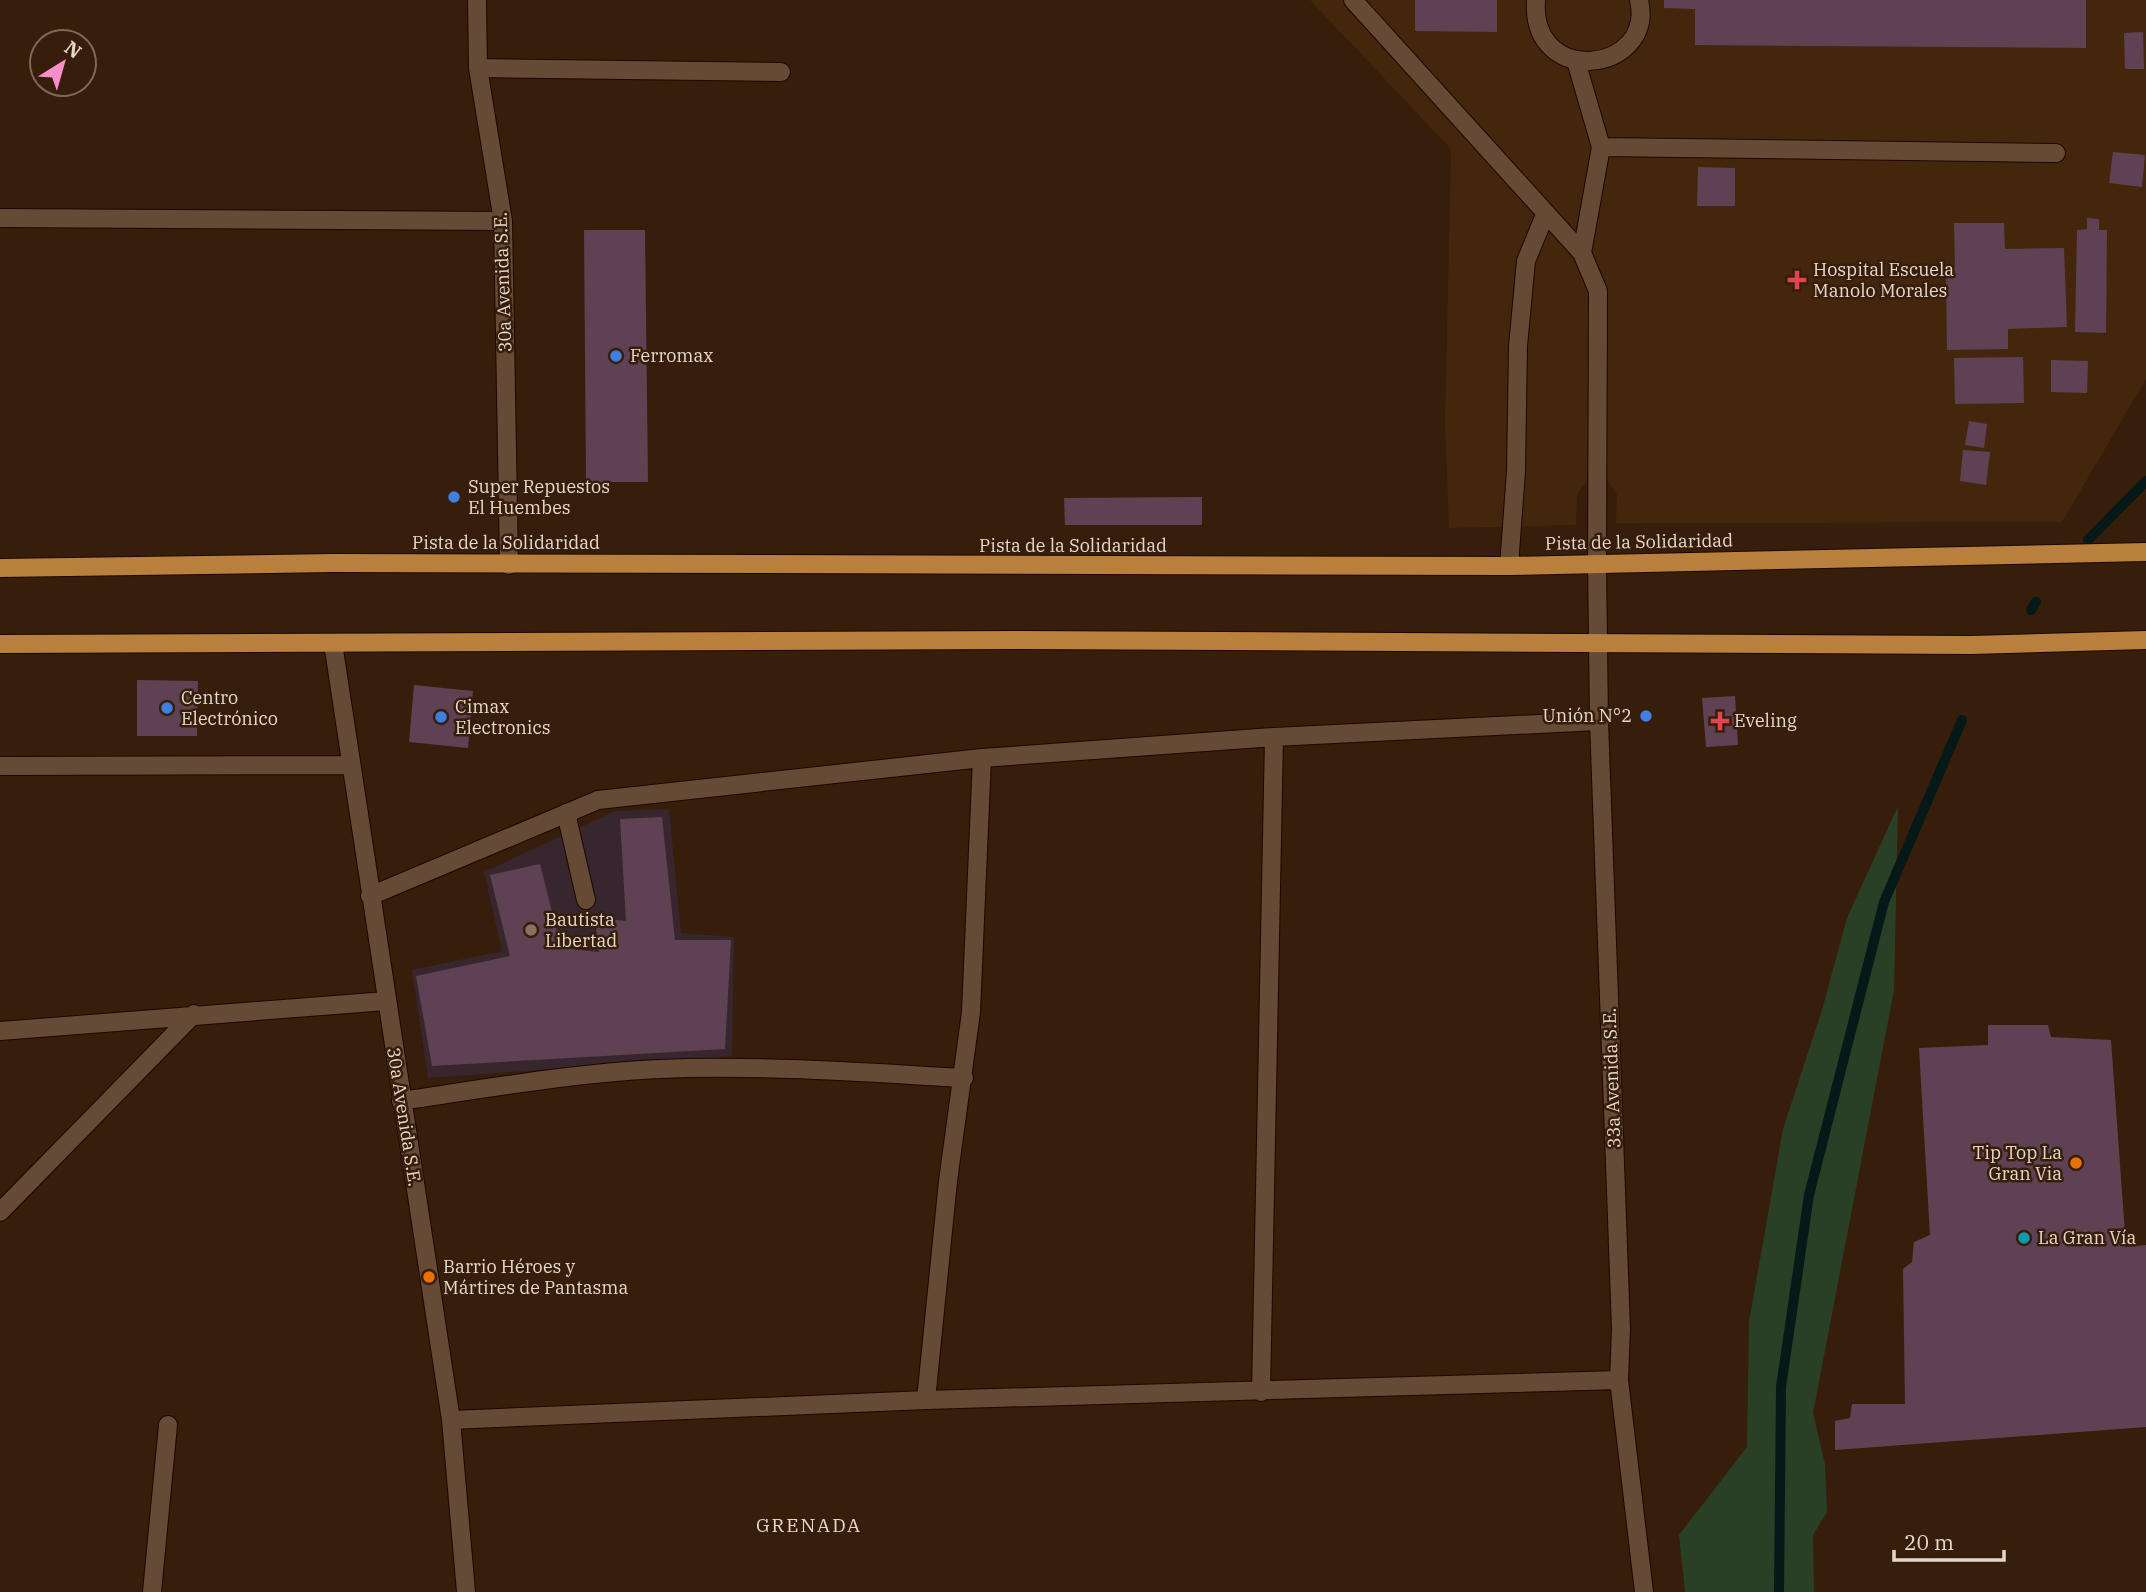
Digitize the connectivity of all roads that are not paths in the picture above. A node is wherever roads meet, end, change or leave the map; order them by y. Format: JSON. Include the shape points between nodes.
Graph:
{"nodes":[{"id":1,"x":477,"y":0,"type":"edge"},
{"id":2,"x":1353,"y":0,"type":"edge"},
{"id":3,"x":1536,"y":0,"type":"edge"},
{"id":4,"x":1639,"y":0,"type":"edge"},
{"id":5,"x":1576,"y":61,"type":"junction"},
{"id":6,"x":478,"y":68,"type":"junction"},
{"id":7,"x":782,"y":72,"type":"dead end"},
{"id":8,"x":1601,"y":147,"type":"junction"},
{"id":9,"x":2056,"y":153,"type":"dead end"},
{"id":10,"x":1545,"y":215,"type":"junction"},
{"id":11,"x":0,"y":218,"type":"edge"},
{"id":12,"x":503,"y":221,"type":"junction"},
{"id":13,"x":1582,"y":253,"type":"junction"},
{"id":14,"x":2146,"y":552,"type":"edge"},
{"id":15,"x":1597,"y":563,"type":"junction"},
{"id":16,"x":509,"y":565,"type":"junction"},
{"id":17,"x":1509,"y":566,"type":"junction"},
{"id":18,"x":0,"y":568,"type":"edge"},
{"id":19,"x":2146,"y":640,"type":"edge"},
{"id":20,"x":333,"y":643,"type":"junction"},
{"id":21,"x":0,"y":644,"type":"edge"},
{"id":22,"x":1600,"y":645,"type":"junction"},
{"id":23,"x":1599,"y":721,"type":"junction"},
{"id":24,"x":1273,"y":737,"type":"junction"},
{"id":25,"x":982,"y":758,"type":"junction"},
{"id":26,"x":350,"y":765,"type":"junction"},
{"id":27,"x":0,"y":766,"type":"edge"},
{"id":28,"x":566,"y":813,"type":"junction"},
{"id":29,"x":370,"y":896,"type":"junction"},
{"id":30,"x":586,"y":900,"type":"dead end"},
{"id":31,"x":386,"y":1001,"type":"junction"},
{"id":32,"x":194,"y":1014,"type":"junction"},
{"id":33,"x":0,"y":1031,"type":"edge"},
{"id":34,"x":964,"y":1078,"type":"junction"},
{"id":35,"x":401,"y":1101,"type":"junction"},
{"id":36,"x":0,"y":1212,"type":"edge"},
{"id":37,"x":1619,"y":1380,"type":"junction"},
{"id":38,"x":1261,"y":1392,"type":"junction"},
{"id":39,"x":926,"y":1400,"type":"junction"},
{"id":40,"x":451,"y":1420,"type":"junction"},
{"id":41,"x":168,"y":1425,"type":"dead end"},
{"id":42,"x":152,"y":1592,"type":"edge"},
{"id":43,"x":466,"y":1592,"type":"edge"},
{"id":44,"x":1644,"y":1592,"type":"edge"}],
"edges":[{"from":1,"to":6,"type":"street","name":"30a Avenida S.E."},
{"from":2,"to":10,"type":"street"},
{"from":3,"to":5,"type":"street","via":[[1535,14],[1548,45]]},
{"from":4,"to":5,"type":"street","via":[[1639,22],[1622,50],[1592,63]]},
{"from":5,"to":8,"type":"street"},
{"from":6,"to":7,"type":"street"},
{"from":6,"to":12,"type":"street","name":"30a Avenida S.E."},
{"from":8,"to":9,"type":"street"},
{"from":8,"to":13,"type":"street"},
{"from":10,"to":13,"type":"street"},
{"from":10,"to":17,"type":"street","via":[[1526,261]]},
{"from":11,"to":12,"type":"street"},
{"from":12,"to":16,"type":"street","name":"30a Avenida S.E."},
{"from":13,"to":15,"type":"street","name":"33a Avenida S.E.","via":[[1598,291]]},
{"from":14,"to":15,"type":"main road","name":"Pista de la Solidaridad"},
{"from":15,"to":17,"type":"main road","name":"Pista de la Solidaridad"},
{"from":15,"to":22,"type":"street","name":"33a Avenida S.E."},
{"from":16,"to":17,"type":"main road","name":"Pista de la Solidaridad"},
{"from":16,"to":18,"type":"main road","name":"Pista de la Solidaridad"},
{"from":19,"to":22,"type":"main road"},
{"from":20,"to":21,"type":"main road"},
{"from":20,"to":22,"type":"main road","via":[[1020,640]]},
{"from":20,"to":26,"type":"street","name":"30a Avenida S.E."},
{"from":22,"to":23,"type":"street","name":"33a Avenida S.E."},
{"from":23,"to":24,"type":"street"},
{"from":23,"to":37,"type":"street","name":"33a Avenida S.E.","via":[[1621,1329]]},
{"from":24,"to":25,"type":"street"},
{"from":24,"to":38,"type":"street"},
{"from":25,"to":28,"type":"street","via":[[598,800]]},
{"from":25,"to":34,"type":"street"},
{"from":26,"to":27,"type":"street"},
{"from":26,"to":29,"type":"street","name":"30a Avenida S.E."},
{"from":28,"to":29,"type":"street"},
{"from":28,"to":30,"type":"street"},
{"from":29,"to":31,"type":"street","name":"30a Avenida S.E."},
{"from":31,"to":32,"type":"street"},
{"from":31,"to":35,"type":"street","name":"30a Avenida S.E."},
{"from":32,"to":33,"type":"street"},
{"from":32,"to":36,"type":"street"},
{"from":34,"to":35,"type":"street","via":[[686,1068],[569,1077]]},
{"from":34,"to":39,"type":"street","via":[[948,1181]]},
{"from":35,"to":40,"type":"street","name":"30a Avenida S.E."},
{"from":37,"to":38,"type":"street"},
{"from":37,"to":44,"type":"street","name":"33a Avenida S.E."},
{"from":38,"to":39,"type":"street"},
{"from":39,"to":40,"type":"street"},
{"from":40,"to":43,"type":"street","name":"30a Avenida S.E."},
{"from":41,"to":42,"type":"street"}]}
